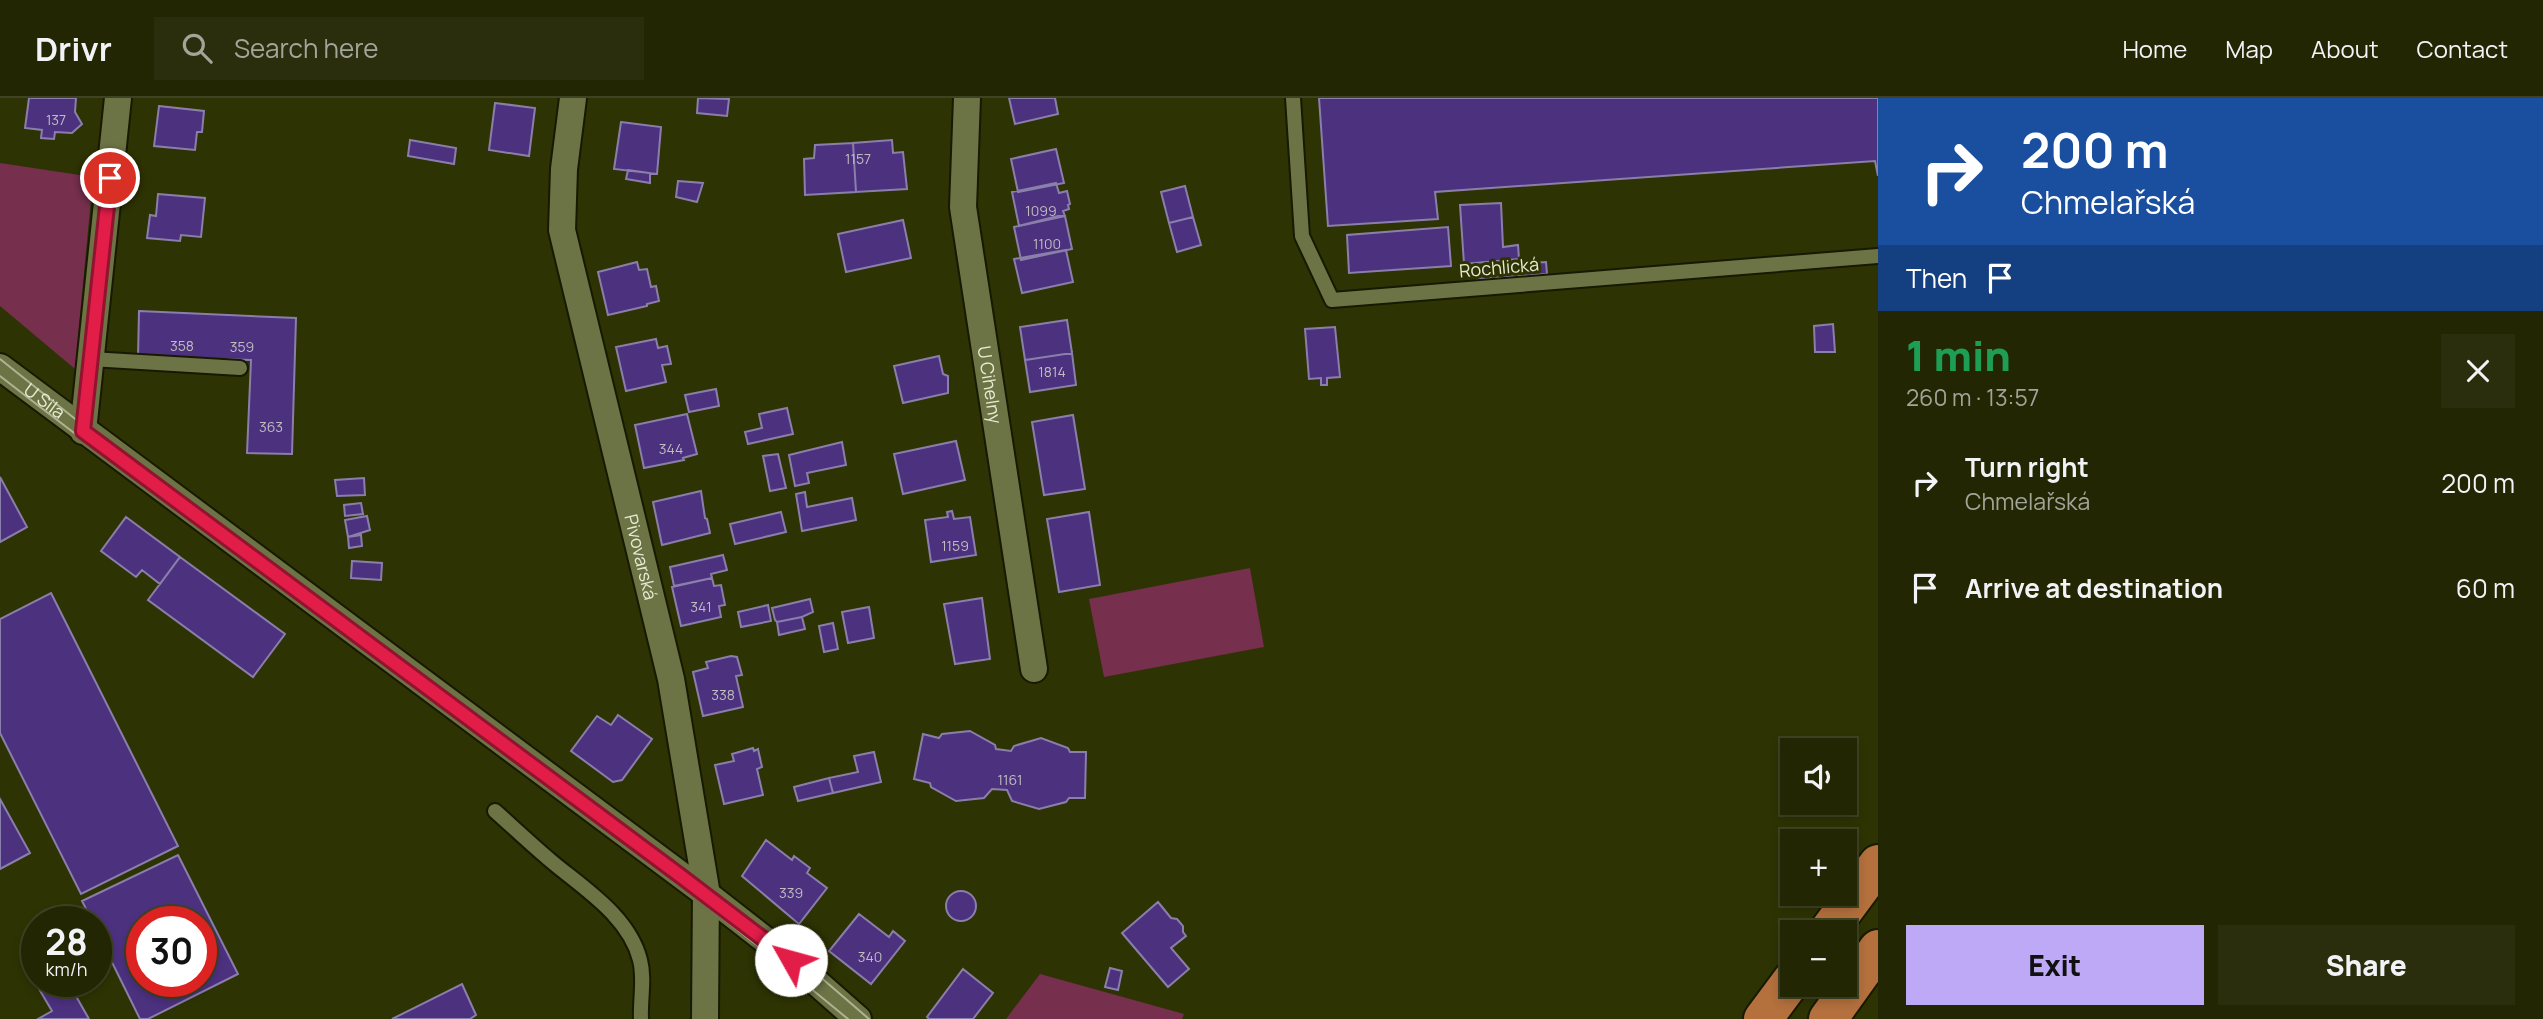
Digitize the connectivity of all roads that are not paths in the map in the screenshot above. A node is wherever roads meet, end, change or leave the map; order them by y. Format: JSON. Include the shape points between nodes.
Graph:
{"nodes":[{"id":1,"x":118,"y":98,"type":"edge"},
{"id":2,"x":573,"y":98,"type":"edge"},
{"id":3,"x":967,"y":98,"type":"edge"},
{"id":4,"x":1293,"y":98,"type":"edge"},
{"id":5,"x":1878,"y":256,"type":"edge"},
{"id":6,"x":91,"y":359,"type":"junction"},
{"id":7,"x":0,"y":367,"type":"edge"},
{"id":8,"x":240,"y":368,"type":"dead end"},
{"id":9,"x":83,"y":431,"type":"junction"},
{"id":10,"x":1034,"y":668,"type":"dead end"},
{"id":11,"x":495,"y":811,"type":"dead end"},
{"id":12,"x":1878,"y":864,"type":"edge"},
{"id":13,"x":705,"y":894,"type":"junction"},
{"id":14,"x":1837,"y":920,"type":"edge"},
{"id":15,"x":1878,"y":950,"type":"edge"},
{"id":16,"x":1780,"y":996,"type":"edge"},
{"id":17,"x":641,"y":1019,"type":"edge"},
{"id":18,"x":705,"y":1019,"type":"edge"},
{"id":19,"x":858,"y":1019,"type":"edge"},
{"id":20,"x":1763,"y":1019,"type":"edge"},
{"id":21,"x":1828,"y":1019,"type":"edge"}],
"edges":[{"from":1,"to":6,"type":"street"},
{"from":2,"to":13,"type":"street","name":"Pivovarská","via":[[562,230],[671,679]]},
{"from":3,"to":10,"type":"street","name":"U Cihelny","via":[[963,207]]},
{"from":4,"to":5,"type":"lane","name":"Rochlická","via":[[1302,236],[1332,300]]},
{"from":6,"to":8,"type":"lane"},
{"from":6,"to":9,"type":"street"},
{"from":7,"to":9,"type":"street","name":"U Sila"},
{"from":9,"to":13,"type":"street","name":"U Sila"},
{"from":11,"to":17,"type":"lane","via":[[612,912],[639,958]]},
{"from":12,"to":14,"type":"highway"},
{"from":13,"to":18,"type":"street","name":"Pivovarská"},
{"from":13,"to":19,"type":"street","name":"U Sila"},
{"from":15,"to":21,"type":"highway"},
{"from":16,"to":20,"type":"highway"}]}
